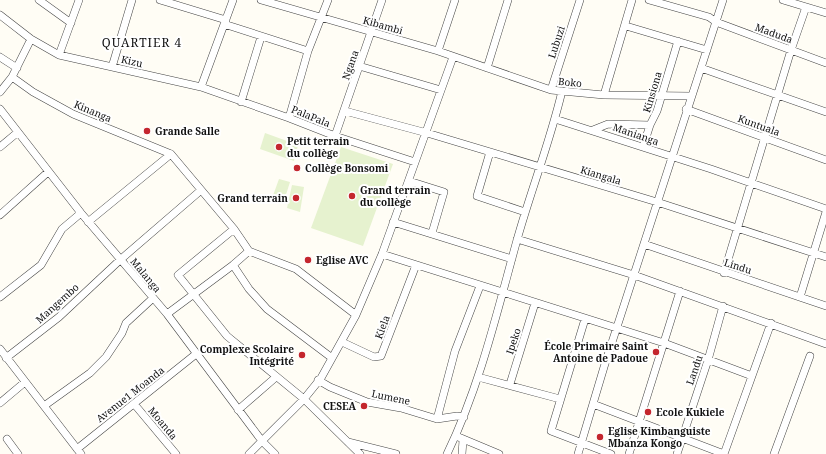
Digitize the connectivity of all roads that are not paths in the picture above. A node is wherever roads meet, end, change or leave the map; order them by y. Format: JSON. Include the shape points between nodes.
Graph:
{"nodes":[{"id":1,"x":39,"y":0,"type":"edge"},
{"id":2,"x":79,"y":0,"type":"edge"},
{"id":3,"x":132,"y":0,"type":"edge"},
{"id":4,"x":160,"y":0,"type":"edge"},
{"id":5,"x":233,"y":0,"type":"edge"},
{"id":6,"x":261,"y":0,"type":"edge"},
{"id":7,"x":328,"y":0,"type":"edge"},
{"id":8,"x":382,"y":0,"type":"edge"},
{"id":9,"x":455,"y":0,"type":"edge"},
{"id":10,"x":508,"y":0,"type":"edge"},
{"id":11,"x":580,"y":0,"type":"edge"},
{"id":12,"x":632,"y":0,"type":"edge"},
{"id":13,"x":648,"y":0,"type":"edge"},
{"id":14,"x":723,"y":0,"type":"edge"},
{"id":15,"x":783,"y":0,"type":"edge"},
{"id":16,"x":806,"y":7,"type":"junction"},
{"id":17,"x":826,"y":13,"type":"edge"},
{"id":18,"x":0,"y":15,"type":"edge"},
{"id":19,"x":323,"y":17,"type":"junction"},
{"id":20,"x":225,"y":22,"type":"junction"},
{"id":21,"x":716,"y":22,"type":"junction"},
{"id":22,"x":71,"y":23,"type":"junction"},
{"id":23,"x":626,"y":26,"type":"junction"},
{"id":24,"x":372,"y":33,"type":"junction"},
{"id":25,"x":261,"y":36,"type":"junction"},
{"id":26,"x":31,"y":39,"type":"junction"},
{"id":27,"x":678,"y":41,"type":"junction"},
{"id":28,"x":706,"y":50,"type":"junction"},
{"id":29,"x":791,"y":50,"type":"junction"},
{"id":30,"x":308,"y":51,"type":"junction"},
{"id":31,"x":438,"y":51,"type":"junction"},
{"id":32,"x":59,"y":55,"type":"junction"},
{"id":33,"x":0,"y":57,"type":"edge"},
{"id":34,"x":453,"y":57,"type":"junction"},
{"id":35,"x":826,"y":63,"type":"edge"},
{"id":36,"x":360,"y":66,"type":"junction"},
{"id":37,"x":112,"y":67,"type":"junction"},
{"id":38,"x":17,"y":68,"type":"junction"},
{"id":39,"x":487,"y":68,"type":"junction"},
{"id":40,"x":701,"y":68,"type":"junction"},
{"id":41,"x":12,"y":77,"type":"junction"},
{"id":42,"x":201,"y":87,"type":"junction"},
{"id":43,"x":441,"y":90,"type":"junction"},
{"id":44,"x":551,"y":90,"type":"junction"},
{"id":45,"x":562,"y":91,"type":"junction"},
{"id":46,"x":0,"y":92,"type":"edge"},
{"id":47,"x":604,"y":95,"type":"junction"},
{"id":48,"x":661,"y":95,"type":"junction"},
{"id":49,"x":778,"y":95,"type":"junction"},
{"id":50,"x":691,"y":96,"type":"junction"},
{"id":51,"x":241,"y":102,"type":"junction"},
{"id":52,"x":0,"y":109,"type":"edge"},
{"id":53,"x":686,"y":110,"type":"junction"},
{"id":54,"x":345,"y":111,"type":"junction"},
{"id":55,"x":826,"y":112,"type":"edge"},
{"id":56,"x":289,"y":118,"type":"junction"},
{"id":57,"x":555,"y":119,"type":"junction"},
{"id":58,"x":650,"y":125,"type":"junction"},
{"id":59,"x":593,"y":130,"type":"junction"},
{"id":60,"x":18,"y":132,"type":"junction"},
{"id":61,"x":427,"y":133,"type":"junction"},
{"id":62,"x":335,"y":136,"type":"junction"},
{"id":63,"x":765,"y":138,"type":"junction"},
{"id":64,"x":0,"y":147,"type":"edge"},
{"id":65,"x":643,"y":147,"type":"junction"},
{"id":66,"x":490,"y":152,"type":"junction"},
{"id":67,"x":171,"y":154,"type":"junction"},
{"id":68,"x":672,"y":157,"type":"junction"},
{"id":69,"x":826,"y":160,"type":"edge"},
{"id":70,"x":415,"y":162,"type":"junction"},
{"id":71,"x":539,"y":167,"type":"junction"},
{"id":72,"x":48,"y":172,"type":"junction"},
{"id":73,"x":409,"y":181,"type":"junction"},
{"id":74,"x":752,"y":182,"type":"junction"},
{"id":75,"x":200,"y":191,"type":"junction"},
{"id":76,"x":657,"y":202,"type":"junction"},
{"id":77,"x":826,"y":208,"type":"edge"},
{"id":78,"x":525,"y":212,"type":"junction"},
{"id":79,"x":826,"y":212,"type":"edge"},
{"id":80,"x":81,"y":213,"type":"junction"},
{"id":81,"x":0,"y":215,"type":"edge"},
{"id":82,"x":88,"y":222,"type":"junction"},
{"id":83,"x":393,"y":222,"type":"junction"},
{"id":84,"x":234,"y":229,"type":"junction"},
{"id":85,"x":737,"y":230,"type":"junction"},
{"id":86,"x":432,"y":233,"type":"junction"},
{"id":87,"x":517,"y":239,"type":"junction"},
{"id":88,"x":644,"y":244,"type":"junction"},
{"id":89,"x":249,"y":251,"type":"junction"},
{"id":90,"x":382,"y":254,"type":"junction"},
{"id":91,"x":814,"y":254,"type":"junction"},
{"id":92,"x":826,"y":258,"type":"edge"},
{"id":93,"x":512,"y":259,"type":"junction"},
{"id":94,"x":120,"y":260,"type":"junction"},
{"id":95,"x":233,"y":265,"type":"junction"},
{"id":96,"x":416,"y":265,"type":"junction"},
{"id":97,"x":724,"y":273,"type":"junction"},
{"id":98,"x":634,"y":275,"type":"junction"},
{"id":99,"x":480,"y":286,"type":"junction"},
{"id":100,"x":680,"y":291,"type":"junction"},
{"id":101,"x":503,"y":293,"type":"junction"},
{"id":102,"x":194,"y":294,"type":"junction"},
{"id":103,"x":0,"y":297,"type":"edge"},
{"id":104,"x":800,"y":297,"type":"junction"},
{"id":105,"x":152,"y":298,"type":"junction"},
{"id":106,"x":535,"y":303,"type":"junction"},
{"id":107,"x":723,"y":306,"type":"junction"},
{"id":108,"x":826,"y":306,"type":"edge"},
{"id":109,"x":167,"y":314,"type":"junction"},
{"id":110,"x":356,"y":315,"type":"junction"},
{"id":111,"x":585,"y":319,"type":"junction"},
{"id":112,"x":771,"y":323,"type":"junction"},
{"id":113,"x":616,"y":329,"type":"junction"},
{"id":114,"x":342,"y":342,"type":"junction"},
{"id":115,"x":664,"y":343,"type":"junction"},
{"id":116,"x":826,"y":344,"type":"edge"},
{"id":117,"x":0,"y":349,"type":"edge"},
{"id":118,"x":196,"y":354,"type":"junction"},
{"id":119,"x":810,"y":356,"type":"dead end"},
{"id":120,"x":6,"y":358,"type":"junction"},
{"id":121,"x":332,"y":358,"type":"junction"},
{"id":122,"x":708,"y":360,"type":"junction"},
{"id":123,"x":752,"y":376,"type":"junction"},
{"id":124,"x":276,"y":377,"type":"junction"},
{"id":125,"x":478,"y":377,"type":"junction"},
{"id":126,"x":318,"y":380,"type":"junction"},
{"id":127,"x":25,"y":382,"type":"junction"},
{"id":128,"x":510,"y":384,"type":"junction"},
{"id":129,"x":304,"y":399,"type":"junction"},
{"id":130,"x":560,"y":399,"type":"junction"},
{"id":131,"x":0,"y":403,"type":"edge"},
{"id":132,"x":593,"y":404,"type":"junction"},
{"id":133,"x":135,"y":405,"type":"junction"},
{"id":134,"x":44,"y":406,"type":"junction"},
{"id":135,"x":238,"y":410,"type":"junction"},
{"id":136,"x":464,"y":418,"type":"junction"},
{"id":137,"x":437,"y":419,"type":"junction"},
{"id":138,"x":639,"y":422,"type":"junction"},
{"id":139,"x":456,"y":436,"type":"junction"},
{"id":140,"x":6,"y":439,"type":"dead end"},
{"id":141,"x":681,"y":439,"type":"junction"},
{"id":142,"x":463,"y":440,"type":"junction"},
{"id":143,"x":262,"y":441,"type":"junction"},
{"id":144,"x":348,"y":442,"type":"junction"},
{"id":145,"x":582,"y":442,"type":"junction"},
{"id":146,"x":79,"y":451,"type":"edge"},
{"id":147,"x":18,"y":454,"type":"edge"},
{"id":148,"x":176,"y":454,"type":"edge"},
{"id":149,"x":249,"y":454,"type":"edge"},
{"id":150,"x":275,"y":454,"type":"edge"},
{"id":151,"x":360,"y":454,"type":"edge"},
{"id":152,"x":396,"y":454,"type":"edge"},
{"id":153,"x":447,"y":454,"type":"edge"},
{"id":154,"x":462,"y":454,"type":"edge"},
{"id":155,"x":499,"y":454,"type":"edge"},
{"id":156,"x":578,"y":454,"type":"edge"},
{"id":157,"x":612,"y":454,"type":"edge"},
{"id":158,"x":629,"y":454,"type":"edge"},
{"id":159,"x":677,"y":454,"type":"edge"},
{"id":160,"x":724,"y":454,"type":"edge"},
{"id":161,"x":774,"y":454,"type":"edge"}],
"edges":[{"from":1,"to":22,"type":"street"},
{"from":2,"to":22,"type":"street"},
{"from":3,"to":37,"type":"street"},
{"from":4,"to":20,"type":"street"},
{"from":5,"to":20,"type":"street"},
{"from":6,"to":19,"type":"street"},
{"from":7,"to":19,"type":"street"},
{"from":8,"to":24,"type":"street","name":"Ngana"},
{"from":9,"to":31,"type":"street"},
{"from":10,"to":39,"type":"street"},
{"from":11,"to":44,"type":"street","name":"Lubuzi"},
{"from":12,"to":23,"type":"street"},
{"from":13,"to":21,"type":"street","name":"Maduda","via":[[709,17]]},
{"from":14,"to":21,"type":"street"},
{"from":15,"to":16,"type":"street"},
{"from":16,"to":17,"type":"street"},
{"from":16,"to":29,"type":"street"},
{"from":18,"to":26,"type":"street","name":"Kizu"},
{"from":19,"to":24,"type":"street","name":"Kibambi"},
{"from":19,"to":30,"type":"street"},
{"from":20,"to":25,"type":"street"},
{"from":20,"to":42,"type":"street"},
{"from":21,"to":28,"type":"street"},
{"from":21,"to":29,"type":"street","name":"Maduda"},
{"from":22,"to":32,"type":"street"},
{"from":23,"to":27,"type":"street"},
{"from":23,"to":47,"type":"street"},
{"from":24,"to":31,"type":"street","name":"Kibambi"},
{"from":24,"to":36,"type":"street","name":"Ngana"},
{"from":25,"to":30,"type":"street"},
{"from":25,"to":51,"type":"street"},
{"from":26,"to":32,"type":"street","name":"Kizu"},
{"from":26,"to":38,"type":"street"},
{"from":27,"to":28,"type":"street"},
{"from":27,"to":48,"type":"street","name":"Kinsiona"},
{"from":28,"to":40,"type":"street"},
{"from":29,"to":35,"type":"street","name":"Maduda"},
{"from":29,"to":49,"type":"street"},
{"from":30,"to":56,"type":"street"},
{"from":31,"to":34,"type":"street","name":"Kibambi"},
{"from":32,"to":37,"type":"street","name":"Kizu"},
{"from":33,"to":38,"type":"street"},
{"from":34,"to":39,"type":"street","name":"Boko"},
{"from":34,"to":43,"type":"street"},
{"from":36,"to":43,"type":"street"},
{"from":36,"to":54,"type":"street","name":"Ngana"},
{"from":37,"to":42,"type":"street","name":"Kizu"},
{"from":38,"to":41,"type":"street"},
{"from":39,"to":44,"type":"street","name":"Boko"},
{"from":40,"to":49,"type":"street"},
{"from":40,"to":50,"type":"street"},
{"from":41,"to":46,"type":"street"},
{"from":41,"to":67,"type":"street","name":"Kinanga","via":[[73,114]]},
{"from":42,"to":51,"type":"street","name":"PalaPala"},
{"from":43,"to":61,"type":"street"},
{"from":44,"to":45,"type":"street","name":"Boko"},
{"from":45,"to":47,"type":"street","name":"Boko"},
{"from":45,"to":57,"type":"street"},
{"from":47,"to":48,"type":"street","name":"Boko"},
{"from":48,"to":50,"type":"street","name":"Boko"},
{"from":48,"to":58,"type":"street","name":"Kinsiona","via":[[658,111]]},
{"from":49,"to":55,"type":"street"},
{"from":49,"to":63,"type":"street"},
{"from":50,"to":53,"type":"street"},
{"from":51,"to":56,"type":"street","name":"PalaPala"},
{"from":52,"to":60,"type":"street","name":"Malanga"},
{"from":53,"to":63,"type":"street","name":"Kuntuala"},
{"from":53,"to":68,"type":"street"},
{"from":54,"to":61,"type":"street"},
{"from":54,"to":62,"type":"street","name":"Ngana"},
{"from":56,"to":62,"type":"street","name":"PalaPala"},
{"from":57,"to":59,"type":"street","name":"Manianga"},
{"from":57,"to":71,"type":"street"},
{"from":58,"to":59,"type":"street","name":"Manianga","via":[[608,124]]},
{"from":58,"to":65,"type":"street","name":"Kinsiona"},
{"from":59,"to":65,"type":"street","name":"Manianga"},
{"from":60,"to":64,"type":"street"},
{"from":60,"to":72,"type":"street","name":"Malanga"},
{"from":61,"to":66,"type":"street"},
{"from":61,"to":70,"type":"street"},
{"from":62,"to":70,"type":"street","name":"PalaPala"},
{"from":63,"to":69,"type":"street","name":"Kuntuala"},
{"from":63,"to":74,"type":"street"},
{"from":65,"to":68,"type":"street","name":"Manianga"},
{"from":66,"to":71,"type":"street"},
{"from":66,"to":78,"type":"street","via":[[477,196]]},
{"from":67,"to":75,"type":"street","name":"Kinanga"},
{"from":67,"to":82,"type":"street"},
{"from":68,"to":74,"type":"street","name":"Manianga"},
{"from":68,"to":76,"type":"street"},
{"from":70,"to":73,"type":"street"},
{"from":71,"to":76,"type":"street","name":"Kiangala"},
{"from":71,"to":78,"type":"street"},
{"from":72,"to":80,"type":"street","name":"Malanga"},
{"from":72,"to":81,"type":"street"},
{"from":73,"to":83,"type":"street"},
{"from":73,"to":86,"type":"street","via":[[444,192]]},
{"from":74,"to":77,"type":"street","name":"Manianga"},
{"from":74,"to":85,"type":"street"},
{"from":75,"to":84,"type":"street","name":"Kinanga"},
{"from":75,"to":94,"type":"street"},
{"from":76,"to":85,"type":"street","name":"Kiangala"},
{"from":76,"to":88,"type":"street"},
{"from":78,"to":87,"type":"street"},
{"from":79,"to":91,"type":"street"},
{"from":80,"to":82,"type":"street","name":"Malanga"},
{"from":80,"to":103,"type":"street","via":[[62,229],[41,265]]},
{"from":82,"to":94,"type":"street","name":"Malanga"},
{"from":83,"to":86,"type":"street"},
{"from":83,"to":90,"type":"street"},
{"from":84,"to":89,"type":"street","name":"Kinanga"},
{"from":84,"to":102,"type":"street","via":[[179,272]]},
{"from":85,"to":91,"type":"street","name":"Kiangala"},
{"from":85,"to":97,"type":"street"},
{"from":86,"to":93,"type":"street"},
{"from":87,"to":93,"type":"street"},
{"from":87,"to":98,"type":"street"},
{"from":88,"to":97,"type":"street","name":"Lindu"},
{"from":88,"to":98,"type":"street"},
{"from":89,"to":95,"type":"street"},
{"from":89,"to":110,"type":"street","via":[[296,269]]},
{"from":90,"to":96,"type":"street"},
{"from":90,"to":110,"type":"street"},
{"from":91,"to":92,"type":"street","name":"Kiangala"},
{"from":91,"to":104,"type":"street"},
{"from":93,"to":101,"type":"street"},
{"from":94,"to":105,"type":"street","name":"Malanga"},
{"from":94,"to":120,"type":"street","name":"Mangembo","via":[[59,317]]},
{"from":95,"to":102,"type":"street"},
{"from":95,"to":121,"type":"street","via":[[249,289],[267,309]]},
{"from":96,"to":99,"type":"street"},
{"from":96,"to":114,"type":"street","name":"Kiela","via":[[381,356],[374,357]]},
{"from":97,"to":104,"type":"street","name":"Lindu"},
{"from":98,"to":100,"type":"street"},
{"from":98,"to":113,"type":"street"},
{"from":99,"to":101,"type":"street"},
{"from":99,"to":137,"type":"street","via":[[455,351]]},
{"from":100,"to":107,"type":"street"},
{"from":100,"to":115,"type":"street"},
{"from":101,"to":106,"type":"street"},
{"from":101,"to":125,"type":"street"},
{"from":102,"to":109,"type":"street"},
{"from":102,"to":124,"type":"street","via":[[227,336]]},
{"from":104,"to":108,"type":"street","name":"Lindu"},
{"from":105,"to":109,"type":"street","name":"Malanga"},
{"from":105,"to":134,"type":"street","via":[[126,323],[122,334],[106,357],[90,373]]},
{"from":106,"to":111,"type":"street"},
{"from":106,"to":128,"type":"street","name":"Ipeko"},
{"from":107,"to":112,"type":"street"},
{"from":107,"to":122,"type":"street","name":"Landu"},
{"from":109,"to":118,"type":"street","name":"Malanga"},
{"from":110,"to":114,"type":"street"},
{"from":111,"to":113,"type":"street"},
{"from":111,"to":130,"type":"street"},
{"from":112,"to":116,"type":"street"},
{"from":112,"to":123,"type":"street"},
{"from":113,"to":115,"type":"street"},
{"from":113,"to":132,"type":"street"},
{"from":114,"to":121,"type":"street"},
{"from":115,"to":122,"type":"street"},
{"from":115,"to":138,"type":"street"},
{"from":117,"to":120,"type":"street"},
{"from":118,"to":133,"type":"street","name":"Avenue1 Moanda"},
{"from":118,"to":135,"type":"street","name":"Malanga"},
{"from":119,"to":161,"type":"street"},
{"from":120,"to":127,"type":"street"},
{"from":121,"to":126,"type":"street"},
{"from":122,"to":123,"type":"street"},
{"from":122,"to":141,"type":"street","name":"Landu"},
{"from":123,"to":160,"type":"street"},
{"from":124,"to":129,"type":"street"},
{"from":124,"to":135,"type":"street"},
{"from":125,"to":128,"type":"street"},
{"from":125,"to":136,"type":"street"},
{"from":126,"to":129,"type":"street"},
{"from":126,"to":137,"type":"street","name":"Lumene","via":[[367,402],[401,408]]},
{"from":127,"to":131,"type":"street"},
{"from":127,"to":134,"type":"street"},
{"from":128,"to":130,"type":"street"},
{"from":129,"to":143,"type":"street"},
{"from":129,"to":144,"type":"street"},
{"from":130,"to":145,"type":"street","via":[[551,431]]},
{"from":132,"to":138,"type":"street"},
{"from":132,"to":145,"type":"street"},
{"from":133,"to":146,"type":"street","name":"Avenue1 Moanda"},
{"from":133,"to":148,"type":"street","name":"Moanda"},
{"from":134,"to":146,"type":"street"},
{"from":135,"to":143,"type":"street","name":"Malanga"},
{"from":136,"to":137,"type":"street","name":"Lumene","via":[[457,416]]},
{"from":136,"to":139,"type":"street"},
{"from":138,"to":141,"type":"street"},
{"from":138,"to":158,"type":"street"},
{"from":139,"to":142,"type":"street"},
{"from":139,"to":153,"type":"street"},
{"from":140,"to":147,"type":"street"},
{"from":141,"to":159,"type":"street","name":"Landu"},
{"from":141,"to":160,"type":"street"},
{"from":142,"to":154,"type":"street"},
{"from":142,"to":155,"type":"street"},
{"from":143,"to":149,"type":"street"},
{"from":143,"to":150,"type":"street","name":"Malanga"},
{"from":144,"to":151,"type":"street"},
{"from":144,"to":152,"type":"street"},
{"from":145,"to":156,"type":"street"},
{"from":145,"to":157,"type":"street"}]}
